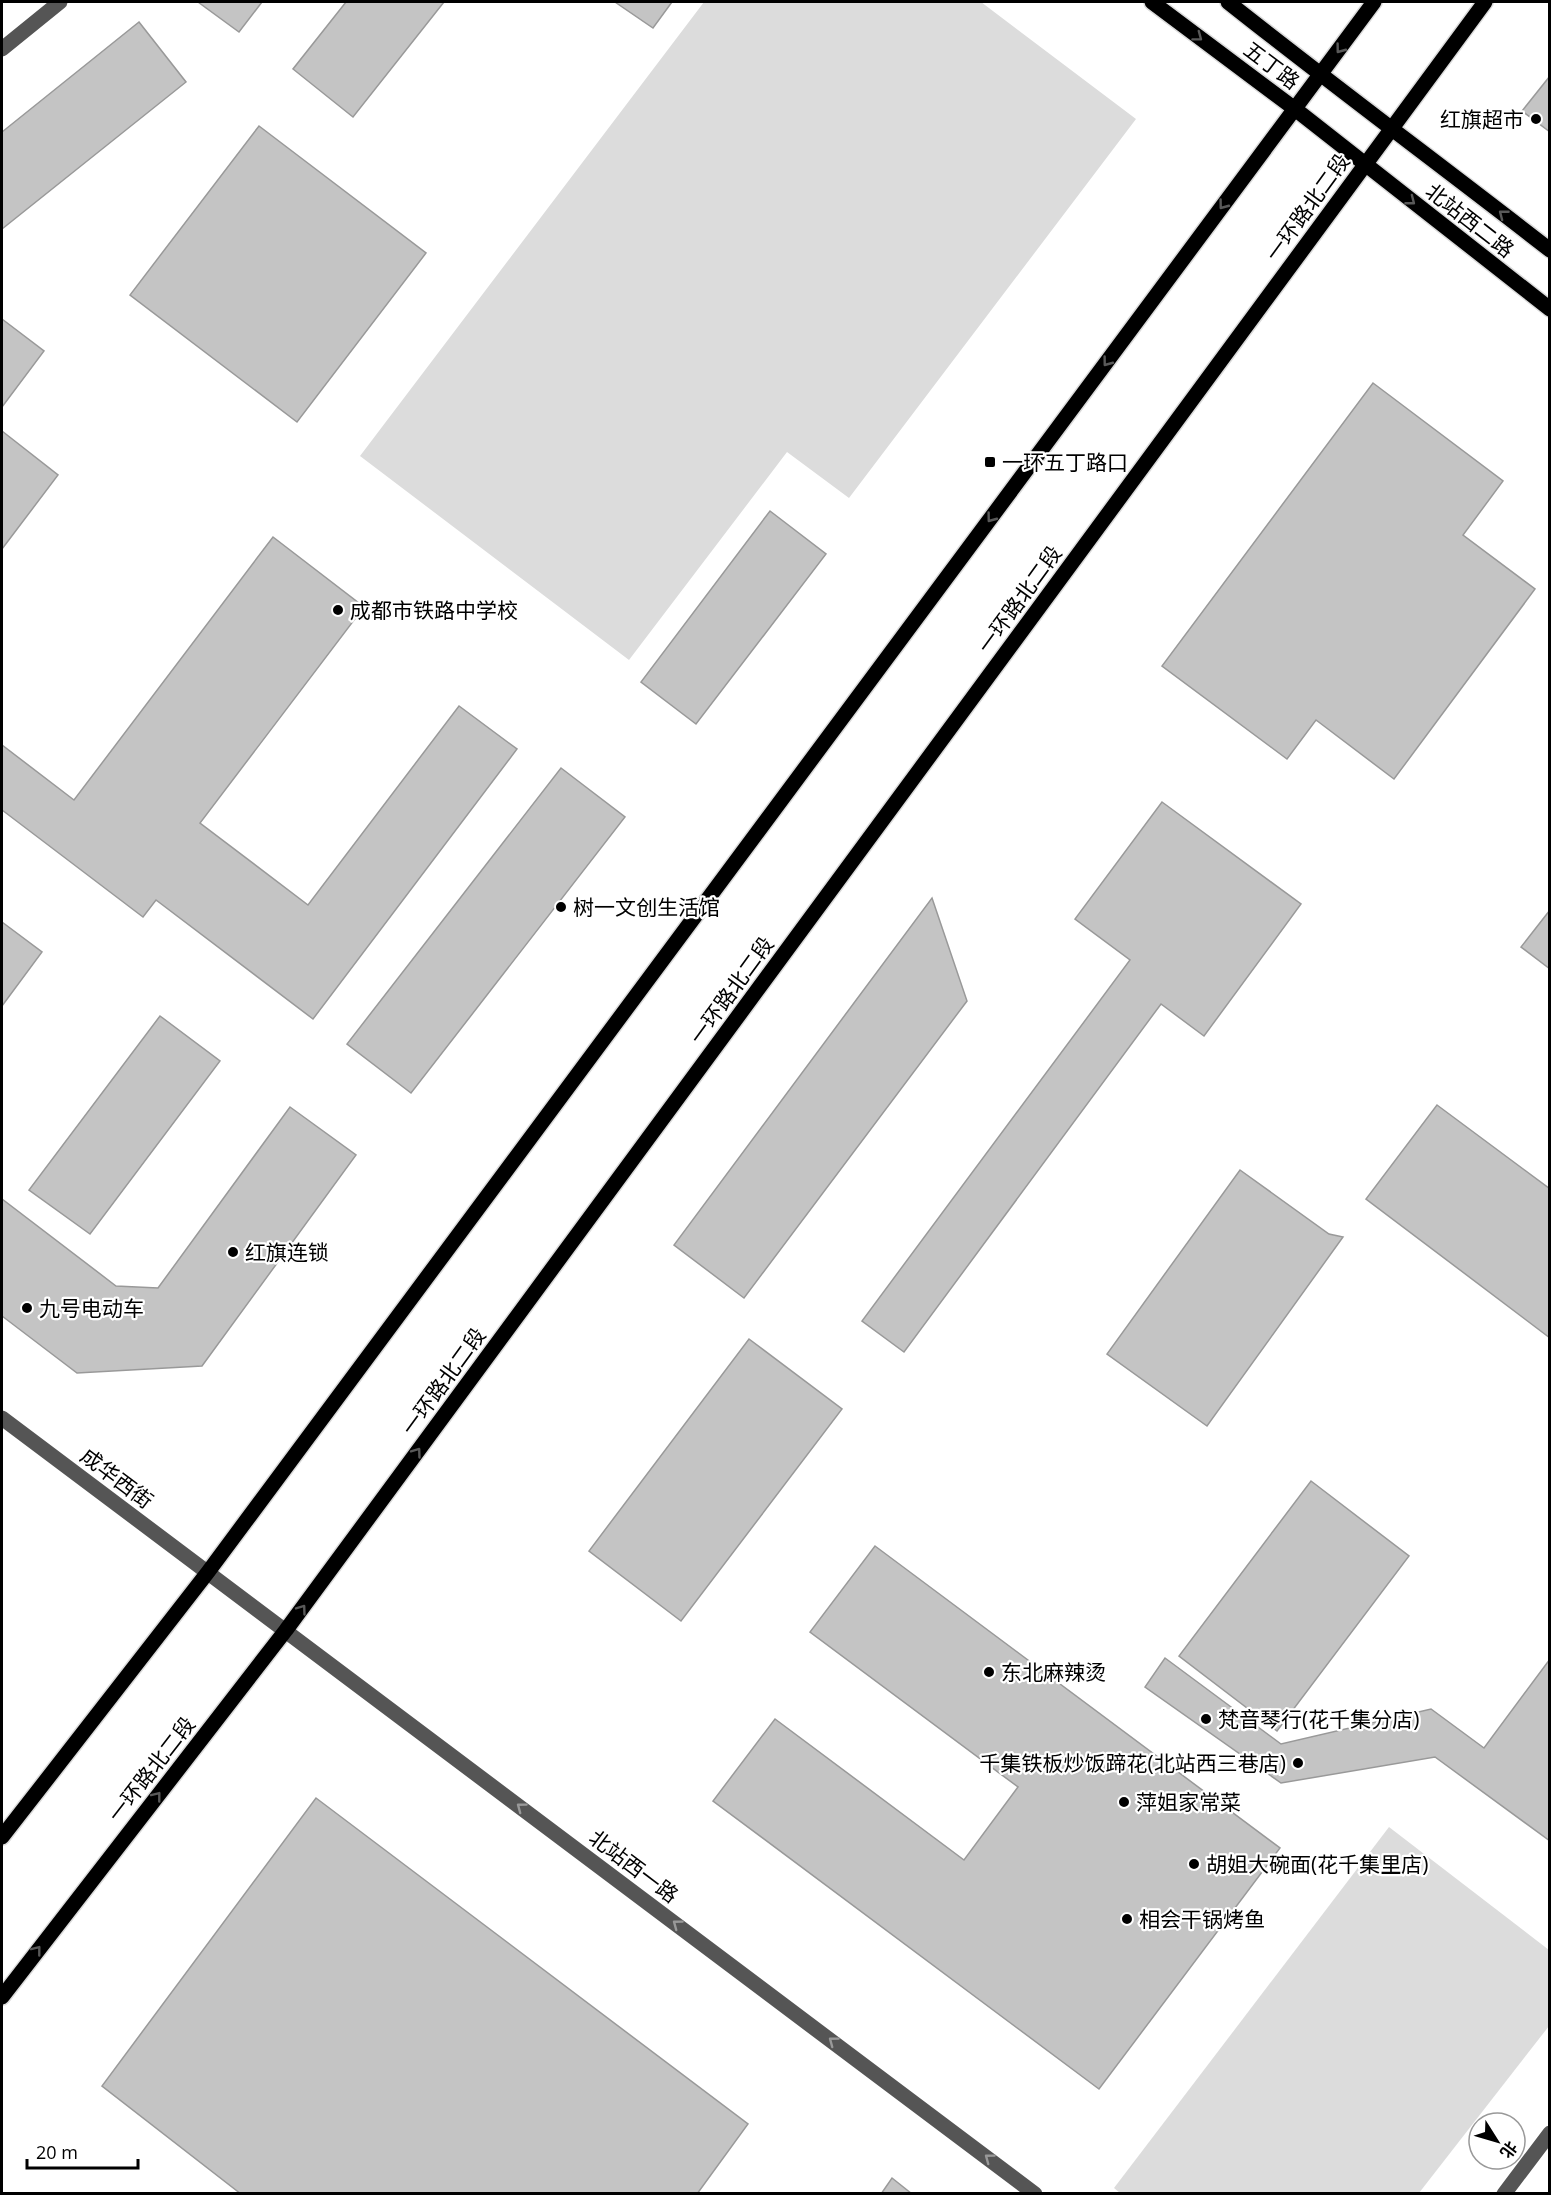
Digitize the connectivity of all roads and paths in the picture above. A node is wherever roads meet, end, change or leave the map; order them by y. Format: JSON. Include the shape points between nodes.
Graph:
{"nodes":[{"id":1,"x":60,"y":2,"type":"edge"},
{"id":2,"x":1152,"y":2,"type":"edge"},
{"id":3,"x":1228,"y":2,"type":"edge"},
{"id":4,"x":1374,"y":2,"type":"edge"},
{"id":5,"x":1485,"y":2,"type":"edge"},
{"id":6,"x":2,"y":49,"type":"edge"},
{"id":7,"x":1320,"y":75,"type":"junction"},
{"id":8,"x":1295,"y":109,"type":"junction"},
{"id":9,"x":1392,"y":127,"type":"junction"},
{"id":10,"x":1365,"y":165,"type":"junction"},
{"id":11,"x":1550,"y":250,"type":"edge"},
{"id":12,"x":1550,"y":309,"type":"edge"},
{"id":13,"x":2,"y":1418,"type":"edge"},
{"id":14,"x":208,"y":1572,"type":"junction"},
{"id":15,"x":286,"y":1630,"type":"junction"},
{"id":16,"x":2,"y":1837,"type":"edge"},
{"id":17,"x":2,"y":1996,"type":"edge"},
{"id":18,"x":1550,"y":2133,"type":"edge"},
{"id":19,"x":1035,"y":2193,"type":"edge"},
{"id":20,"x":1504,"y":2193,"type":"edge"}],
"edges":[{"from":1,"to":6,"type":"street"},
{"from":2,"to":8,"type":"main road","name":"五丁路","one_way":true},
{"from":3,"to":7,"type":"main road","name":"五丁路"},
{"from":4,"to":7,"type":"main road","one_way":true},
{"from":5,"to":9,"type":"main road","name":"一环路北二段"},
{"from":7,"to":8,"type":"main road"},
{"from":7,"to":9,"type":"main road","name":"五丁路"},
{"from":8,"to":10,"type":"main road","name":"五丁路"},
{"from":8,"to":14,"type":"main road","one_way":true},
{"from":9,"to":10,"type":"main road","name":"一环路北二段"},
{"from":11,"to":9,"type":"main road","name":"北站西二路","one_way":true},
{"from":10,"to":12,"type":"main road","name":"北站西二路","one_way":true},
{"from":15,"to":10,"type":"main road","name":"一环路北二段","one_way":true},
{"from":13,"to":14,"type":"street","name":"成华西街"},
{"from":14,"to":15,"type":"street","name":"北站西一路"},
{"from":14,"to":16,"type":"main road"},
{"from":17,"to":15,"type":"main road","name":"一环路北二段","one_way":true},
{"from":19,"to":15,"type":"street","name":"北站西一路","one_way":true},
{"from":18,"to":20,"type":"street"}]}
